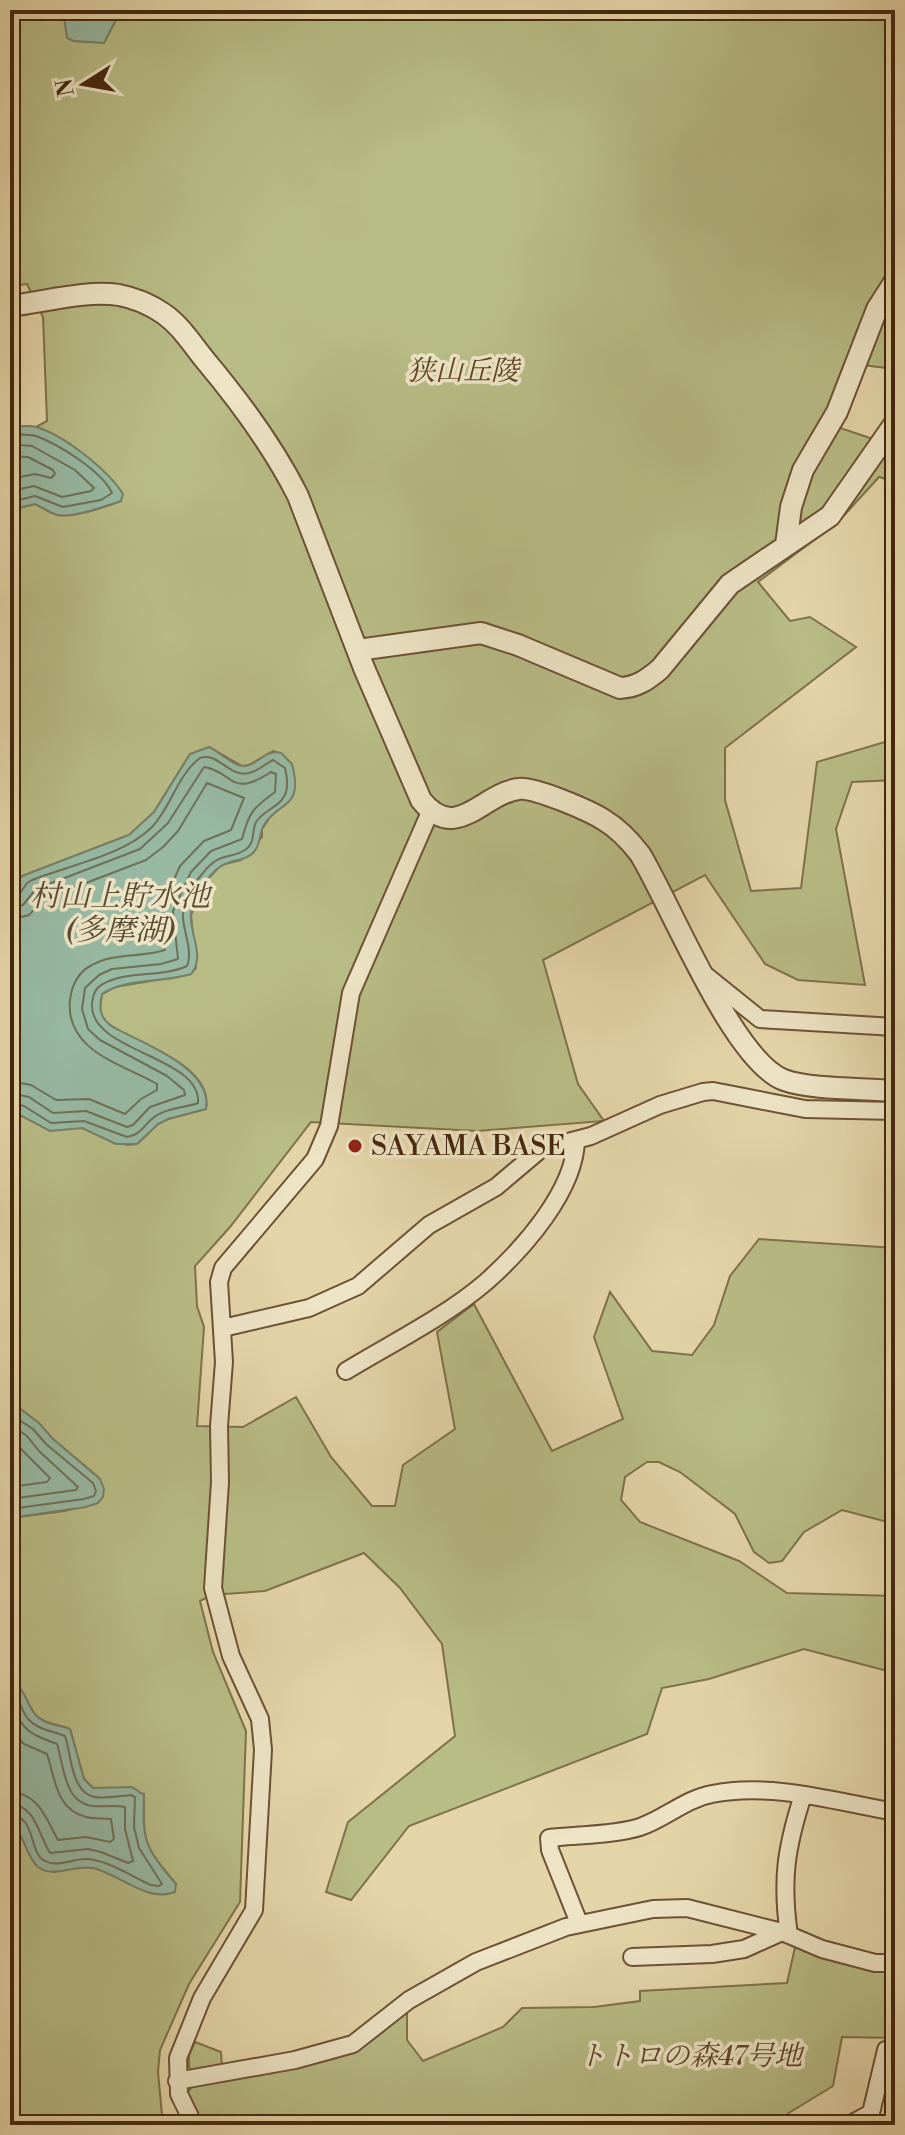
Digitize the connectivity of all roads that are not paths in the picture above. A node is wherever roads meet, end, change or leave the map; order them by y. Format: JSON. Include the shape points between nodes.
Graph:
{"nodes":[{"id":1,"x":895,"y":281,"type":"edge"},
{"id":2,"x":10,"y":306,"type":"edge"},
{"id":3,"x":895,"y":423,"type":"edge"},
{"id":4,"x":786,"y":545,"type":"junction"},
{"id":5,"x":358,"y":650,"type":"junction"},
{"id":6,"x":430,"y":812,"type":"junction"},
{"id":7,"x":703,"y":973,"type":"junction"},
{"id":8,"x":895,"y":1027,"type":"edge"},
{"id":9,"x":895,"y":1091,"type":"edge"},
{"id":10,"x":895,"y":1111,"type":"edge"},
{"id":11,"x":576,"y":1140,"type":"junction"},
{"id":12,"x":223,"y":1328,"type":"junction"},
{"id":13,"x":346,"y":1371,"type":"dead end"},
{"id":14,"x":803,"y":1795,"type":"junction"},
{"id":15,"x":895,"y":1812,"type":"edge"},
{"id":16,"x":579,"y":1923,"type":"junction"},
{"id":17,"x":786,"y":1934,"type":"junction"},
{"id":18,"x":632,"y":1957,"type":"dead end"},
{"id":19,"x":895,"y":1963,"type":"edge"},
{"id":20,"x":895,"y":2049,"type":"edge"},
{"id":21,"x":177,"y":2081,"type":"junction"},
{"id":22,"x":194,"y":2125,"type":"edge"},
{"id":23,"x":849,"y":2125,"type":"edge"}],
"edges":[{"from":1,"to":4,"type":"street","via":[[877,309],[837,412],[803,470]]},
{"from":2,"to":5,"type":"street","via":[[118,295],[175,323],[256,424],[286,472]]},
{"from":3,"to":4,"type":"street","via":[[830,516]]},
{"from":4,"to":5,"type":"street","via":[[730,584],[660,669],[633,687],[620,688],[481,633]]},
{"from":5,"to":6,"type":"street"},
{"from":6,"to":7,"type":"street","via":[[461,817],[522,788],[603,819],[640,854]]},
{"from":6,"to":12,"type":"street","via":[[351,993],[325,1136],[315,1159],[223,1268]]},
{"from":7,"to":8,"type":"street","via":[[760,1019]]},
{"from":7,"to":9,"type":"street","via":[[752,1056],[773,1074],[803,1084]]},
{"from":10,"to":11,"type":"street","via":[[805,1109],[703,1092]]},
{"from":11,"to":12,"type":"street","via":[[541,1149],[496,1187],[429,1225],[358,1286],[309,1308]]},
{"from":11,"to":13,"type":"street","via":[[573,1168],[545,1216],[486,1281]]},
{"from":12,"to":21,"type":"street","via":[[213,1588],[231,1656],[264,1738],[256,1900],[202,1998],[178,2058]]},
{"from":14,"to":15,"type":"street"},
{"from":14,"to":16,"type":"street","via":[[717,1793],[692,1798],[638,1828],[549,1838]]},
{"from":14,"to":17,"type":"street","via":[[785,1871]]},
{"from":16,"to":17,"type":"street","via":[[687,1908]]},
{"from":16,"to":21,"type":"street","via":[[460,1969],[353,2044]]},
{"from":17,"to":18,"type":"street","via":[[712,1954]]},
{"from":17,"to":19,"type":"street","via":[[822,1949]]},
{"from":20,"to":23,"type":"street","via":[[886,2050],[871,2113]]},
{"from":21,"to":22,"type":"street"}]}
